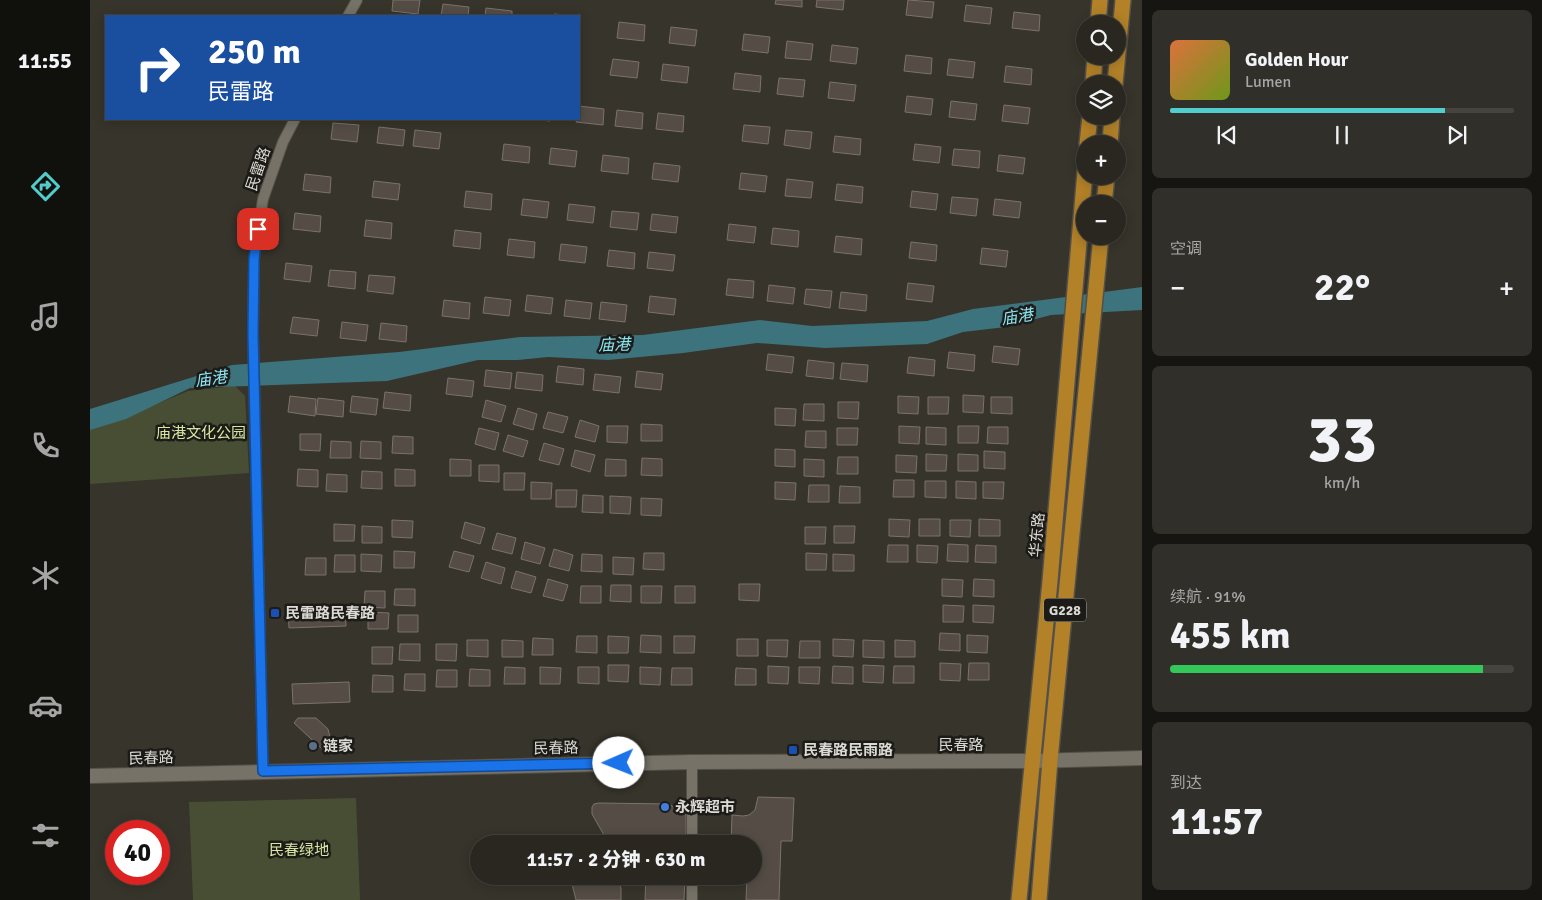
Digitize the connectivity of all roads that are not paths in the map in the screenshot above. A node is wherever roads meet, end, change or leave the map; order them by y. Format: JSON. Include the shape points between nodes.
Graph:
{"nodes":[{"id":1,"x":357,"y":0,"type":"edge"},
{"id":2,"x":1100,"y":0,"type":"edge"},
{"id":3,"x":1123,"y":0,"type":"edge"},
{"id":4,"x":349,"y":15,"type":"edge"},
{"id":5,"x":1099,"y":15,"type":"edge"},
{"id":6,"x":1116,"y":75,"type":"edge"},
{"id":7,"x":294,"y":120,"type":"edge"},
{"id":8,"x":1084,"y":185,"type":"edge"},
{"id":9,"x":1100,"y":245,"type":"edge"},
{"id":10,"x":1142,"y":758,"type":"edge"},
{"id":11,"x":1050,"y":760,"type":"junction"},
{"id":12,"x":1032,"y":761,"type":"junction"},
{"id":13,"x":692,"y":762,"type":"junction"},
{"id":14,"x":263,"y":771,"type":"junction"},
{"id":15,"x":90,"y":776,"type":"edge"},
{"id":16,"x":692,"y":835,"type":"edge"},
{"id":17,"x":692,"y":885,"type":"edge"},
{"id":18,"x":692,"y":900,"type":"edge"},
{"id":19,"x":1018,"y":900,"type":"edge"},
{"id":20,"x":1039,"y":900,"type":"edge"}],
"edges":[{"from":1,"to":4,"type":"street"},
{"from":2,"to":5,"type":"highway"},
{"from":3,"to":6,"type":"highway"},
{"from":7,"to":14,"type":"street","name":"民雷路","via":[[283,142],[263,199],[254,259]]},
{"from":8,"to":12,"type":"highway","name":"华东路","number":"G228"},
{"from":9,"to":11,"type":"highway","number":"G228"},
{"from":10,"to":11,"type":"street","name":"民春路"},
{"from":11,"to":12,"type":"street","name":"民春路"},
{"from":11,"to":20,"type":"highway","number":"G228"},
{"from":12,"to":13,"type":"street","name":"民春路"},
{"from":12,"to":19,"type":"highway","name":"华东路","number":"G228"},
{"from":13,"to":14,"type":"street","name":"民春路"},
{"from":13,"to":16,"type":"street"},
{"from":14,"to":15,"type":"street","name":"民春路"},
{"from":17,"to":18,"type":"street"}]}
